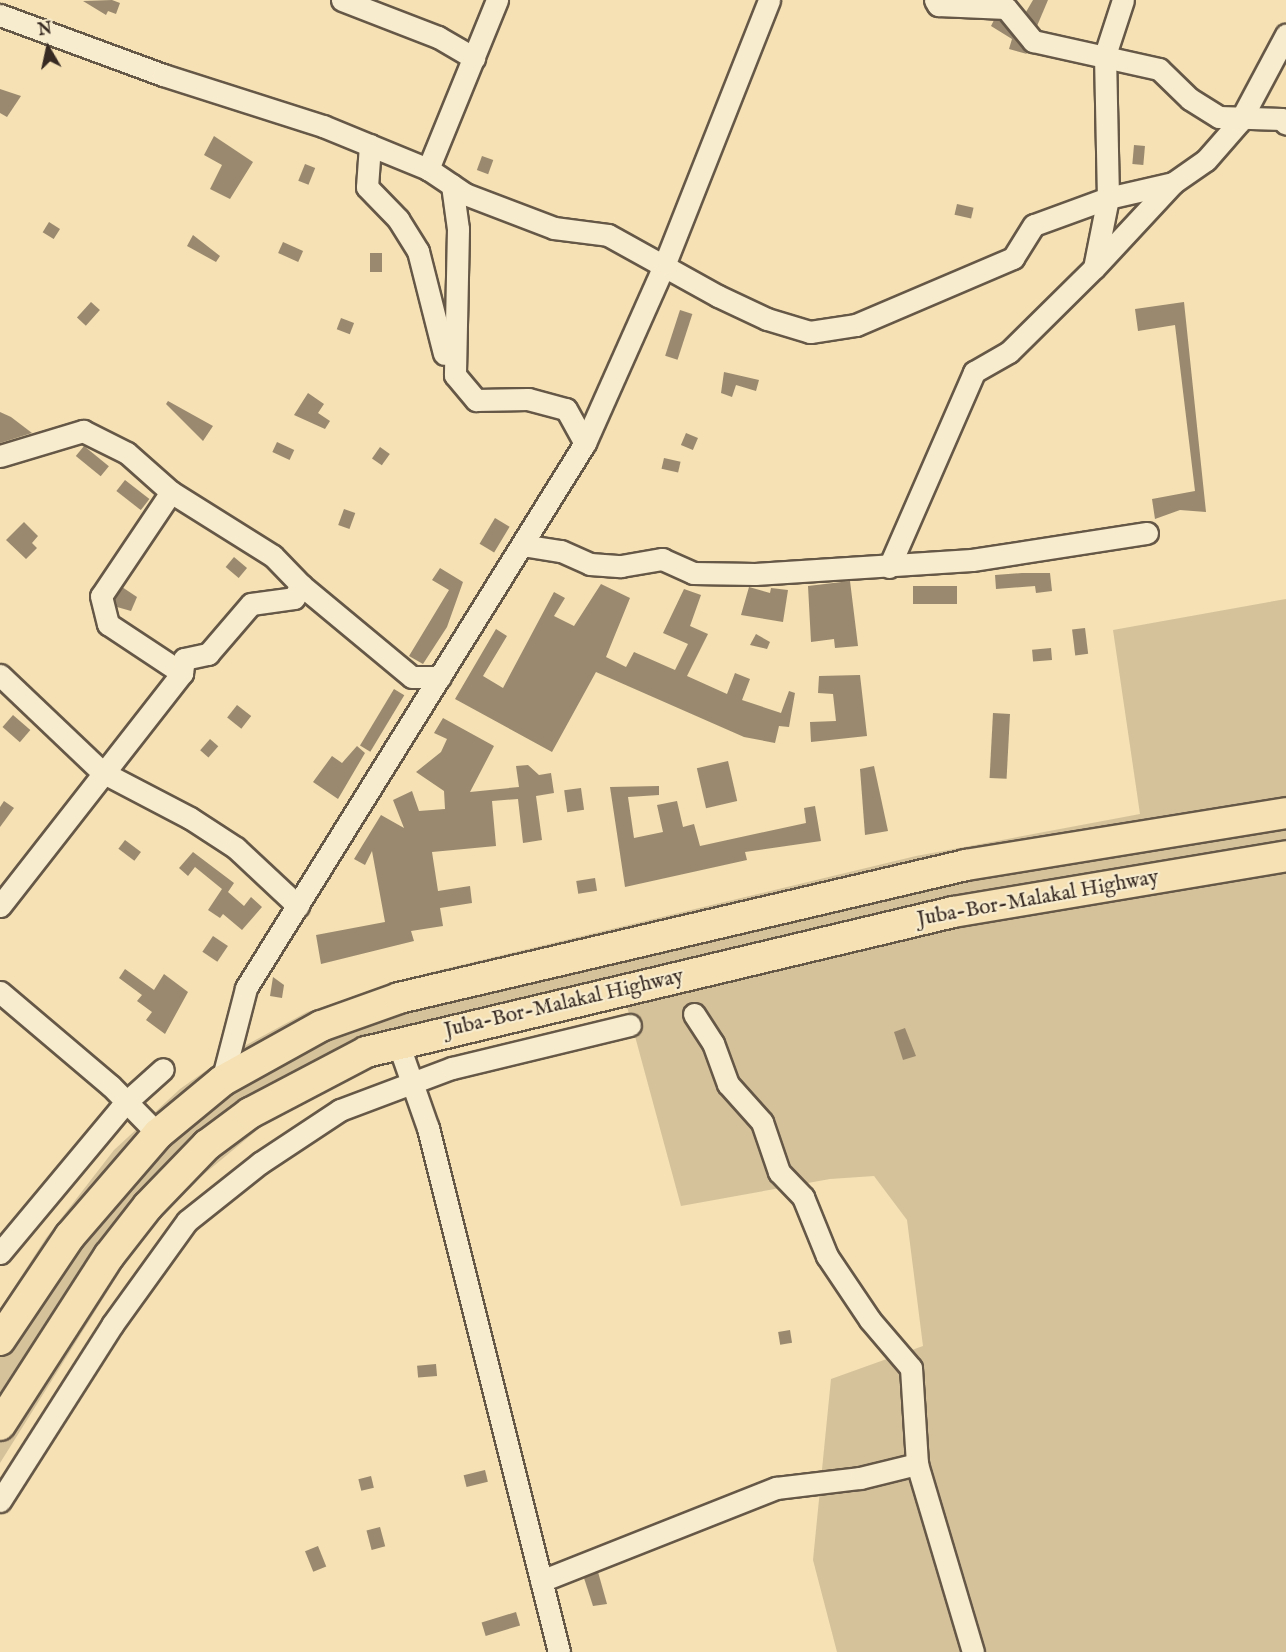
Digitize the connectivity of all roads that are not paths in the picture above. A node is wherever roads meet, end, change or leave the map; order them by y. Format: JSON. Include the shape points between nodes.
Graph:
{"nodes":[{"id":1,"x":342,"y":0,"type":"edge"},
{"id":2,"x":497,"y":0,"type":"edge"},
{"id":3,"x":769,"y":0,"type":"edge"},
{"id":4,"x":934,"y":0,"type":"edge"},
{"id":5,"x":1123,"y":0,"type":"edge"},
{"id":6,"x":0,"y":15,"type":"edge"},
{"id":7,"x":1286,"y":35,"type":"edge"},
{"id":8,"x":1105,"y":55,"type":"junction"},
{"id":9,"x":474,"y":58,"type":"junction"},
{"id":10,"x":1240,"y":122,"type":"junction"},
{"id":11,"x":1286,"y":124,"type":"edge"},
{"id":12,"x":370,"y":145,"type":"junction"},
{"id":13,"x":428,"y":169,"type":"junction"},
{"id":14,"x":1173,"y":183,"type":"junction"},
{"id":15,"x":452,"y":185,"type":"junction"},
{"id":16,"x":1108,"y":198,"type":"junction"},
{"id":17,"x":665,"y":263,"type":"junction"},
{"id":18,"x":1094,"y":268,"type":"junction"},
{"id":19,"x":455,"y":375,"type":"junction"},
{"id":20,"x":585,"y":443,"type":"junction"},
{"id":21,"x":0,"y":456,"type":"edge"},
{"id":22,"x":171,"y":492,"type":"junction"},
{"id":23,"x":1147,"y":533,"type":"dead end"},
{"id":24,"x":522,"y":545,"type":"junction"},
{"id":25,"x":889,"y":567,"type":"junction"},
{"id":26,"x":301,"y":585,"type":"junction"},
{"id":27,"x":182,"y":673,"type":"junction"},
{"id":28,"x":0,"y":675,"type":"edge"},
{"id":29,"x":440,"y":677,"type":"junction"},
{"id":30,"x":102,"y":772,"type":"junction"},
{"id":31,"x":1286,"y":813,"type":"edge"},
{"id":32,"x":1285,"y":858,"type":"edge"},
{"id":33,"x":0,"y":906,"type":"edge"},
{"id":34,"x":298,"y":906,"type":"junction"},
{"id":35,"x":0,"y":992,"type":"edge"},
{"id":36,"x":694,"y":1014,"type":"dead end"},
{"id":37,"x":630,"y":1025,"type":"dead end"},
{"id":38,"x":398,"y":1043,"type":"junction"},
{"id":39,"x":163,"y":1069,"type":"dead end"},
{"id":40,"x":222,"y":1081,"type":"junction"},
{"id":41,"x":411,"y":1083,"type":"junction"},
{"id":42,"x":158,"y":1134,"type":"junction"},
{"id":43,"x":0,"y":1253,"type":"edge"},
{"id":44,"x":0,"y":1340,"type":"edge"},
{"id":45,"x":0,"y":1425,"type":"edge"},
{"id":46,"x":917,"y":1464,"type":"junction"},
{"id":47,"x":0,"y":1501,"type":"edge"},
{"id":48,"x":541,"y":1581,"type":"junction"},
{"id":49,"x":559,"y":1652,"type":"edge"},
{"id":50,"x":973,"y":1652,"type":"edge"}],
"edges":[{"from":1,"to":9,"type":"street","via":[[438,37]]},
{"from":2,"to":9,"type":"street"},
{"from":3,"to":17,"type":"street"},
{"from":4,"to":8,"type":"street","via":[[938,5],[1006,8],[1033,41]]},
{"from":5,"to":8,"type":"street"},
{"from":6,"to":12,"type":"street"},
{"from":7,"to":10,"type":"street"},
{"from":8,"to":10,"type":"street","via":[[1160,69],[1190,99],[1219,117]]},
{"from":8,"to":16,"type":"street"},
{"from":9,"to":13,"type":"street"},
{"from":10,"to":11,"type":"street","via":[[1282,120]]},
{"from":10,"to":14,"type":"street","via":[[1206,160]]},
{"from":12,"to":13,"type":"street"},
{"from":12,"to":19,"type":"street","via":[[367,187],[398,219],[418,251],[446,364]]},
{"from":13,"to":15,"type":"street"},
{"from":14,"to":16,"type":"street"},
{"from":14,"to":18,"type":"street"},
{"from":15,"to":17,"type":"street","via":[[554,228],[608,235]]},
{"from":15,"to":19,"type":"street","via":[[458,229]]},
{"from":16,"to":17,"type":"street","via":[[1034,225],[1013,258],[856,325],[810,332],[757,315]]},
{"from":16,"to":18,"type":"street"},
{"from":17,"to":20,"type":"street"},
{"from":18,"to":25,"type":"street","via":[[1009,352],[974,372]]},
{"from":19,"to":20,"type":"street","via":[[476,400],[528,399],[566,408]]},
{"from":20,"to":24,"type":"street"},
{"from":21,"to":22,"type":"street","via":[[83,431],[127,453]]},
{"from":22,"to":26,"type":"street","via":[[273,556]]},
{"from":22,"to":27,"type":"street","via":[[101,596],[108,624]]},
{"from":23,"to":25,"type":"street","via":[[972,560]]},
{"from":24,"to":25,"type":"street","via":[[561,551],[590,564],[621,566],[662,559],[693,573]]},
{"from":24,"to":29,"type":"street"},
{"from":26,"to":27,"type":"street","via":[[294,598],[251,604],[208,654],[184,658]]},
{"from":26,"to":29,"type":"street","via":[[412,676]]},
{"from":27,"to":30,"type":"street"},
{"from":28,"to":30,"type":"street"},
{"from":29,"to":34,"type":"street"},
{"from":30,"to":33,"type":"street"},
{"from":30,"to":34,"type":"street","via":[[190,818],[236,848]]},
{"from":31,"to":40,"type":"highway","name":"Juba-Bor-Malakal Highway","via":[[966,865],[399,998],[321,1026]]},
{"from":32,"to":38,"type":"highway","name":"Juba-Bor-Malakal Highway","via":[[953,912]]},
{"from":34,"to":40,"type":"street","via":[[246,988]]},
{"from":35,"to":42,"type":"street","via":[[111,1086]]},
{"from":36,"to":46,"type":"street","via":[[713,1043],[728,1084],[762,1122],[779,1172],[803,1197],[827,1256],[870,1320],[911,1368]]},
{"from":37,"to":41,"type":"street","via":[[494,1055]]},
{"from":38,"to":41,"type":"street"},
{"from":38,"to":45,"type":"highway","name":"Juba-Bor-Malakal Highway","via":[[366,1052],[308,1080],[250,1113],[207,1145],[148,1206],[109,1256]]},
{"from":39,"to":43,"type":"street","via":[[124,1104]]},
{"from":40,"to":42,"type":"highway","name":"Juba-Bor-Malakal Highway"},
{"from":41,"to":47,"type":"street","via":[[340,1110],[260,1163],[187,1221],[99,1345]]},
{"from":41,"to":48,"type":"street","via":[[428,1128]]},
{"from":42,"to":44,"type":"highway","name":"Juba-Bor-Malakal Highway","via":[[70,1236]]},
{"from":46,"to":48,"type":"street","via":[[860,1478],[776,1488]]},
{"from":46,"to":50,"type":"street"},
{"from":48,"to":49,"type":"street"}]}
